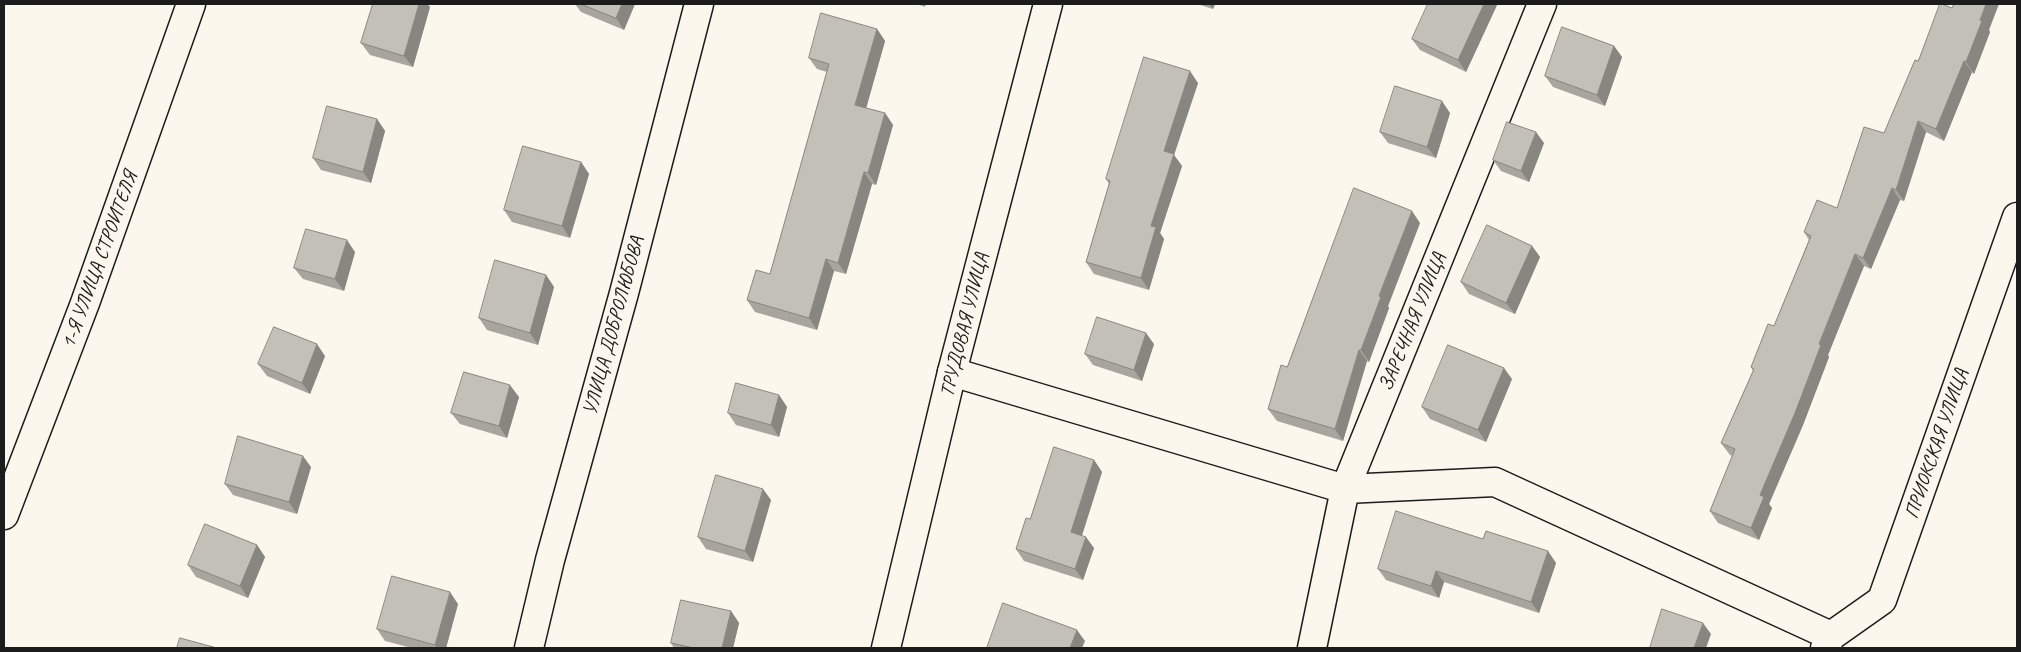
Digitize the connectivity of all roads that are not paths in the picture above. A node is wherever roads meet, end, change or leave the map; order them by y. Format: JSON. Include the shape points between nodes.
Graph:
{"nodes":[{"id":1,"x":191,"y":4,"type":"edge"},
{"id":2,"x":698,"y":4,"type":"edge"},
{"id":3,"x":1048,"y":4,"type":"edge"},
{"id":4,"x":1542,"y":4,"type":"edge"},
{"id":5,"x":2017,"y":217,"type":"edge"},
{"id":6,"x":952,"y":372,"type":"junction"},
{"id":7,"x":1345,"y":488,"type":"junction"},
{"id":8,"x":4,"y":515,"type":"edge"},
{"id":9,"x":1828,"y":642,"type":"edge"},
{"id":10,"x":529,"y":648,"type":"edge"},
{"id":11,"x":886,"y":648,"type":"edge"},
{"id":12,"x":1312,"y":648,"type":"edge"}],
"edges":[{"from":1,"to":8,"type":"street","name":"1-Я УЛИЦА СТРОИТЕЛЯ","via":[[85,304]]},
{"from":2,"to":10,"type":"street","name":"УЛИЦА ДОБРОЛЮБОВА"},
{"from":3,"to":6,"type":"street","name":"ТРУДОВАЯ УЛИЦА"},
{"from":4,"to":7,"type":"street","name":"ЗАРЕЧНАЯ УЛИЦА"},
{"from":5,"to":9,"type":"street","name":"ПРИОКСКАЯ УЛИЦА","via":[[1882,600]]},
{"from":6,"to":7,"type":"street"},
{"from":6,"to":11,"type":"street","name":"ТРУДОВАЯ УЛИЦА"},
{"from":7,"to":9,"type":"street","via":[[1495,482]]},
{"from":7,"to":12,"type":"street","name":"ЗАРЕЧНАЯ УЛИЦА"}]}
